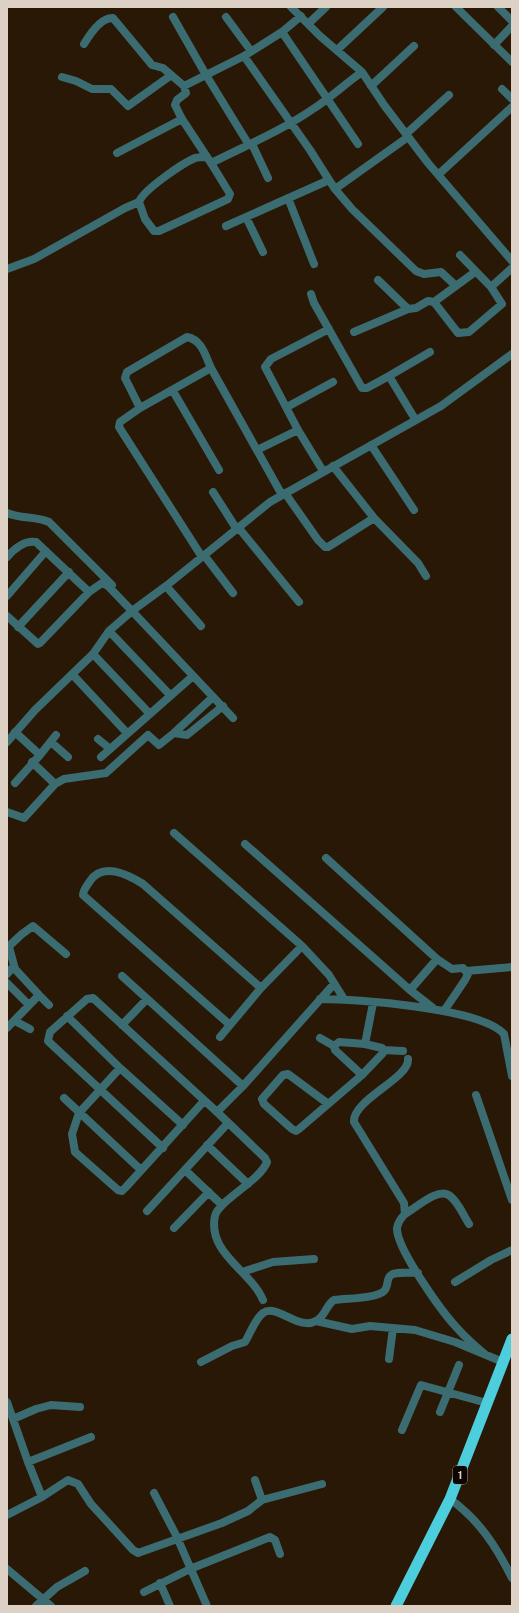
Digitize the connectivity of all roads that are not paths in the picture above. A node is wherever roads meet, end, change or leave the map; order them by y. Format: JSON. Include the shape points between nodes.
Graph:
{"nodes":[{"id":1,"x":291,"y":7,"type":"edge"},
{"id":2,"x":326,"y":7,"type":"edge"},
{"id":3,"x":383,"y":7,"type":"edge"},
{"id":4,"x":456,"y":7,"type":"edge"},
{"id":5,"x":498,"y":7,"type":"edge"},
{"id":6,"x":301,"y":16,"type":"junction"},
{"id":7,"x":173,"y":17,"type":"dead end"},
{"id":8,"x":226,"y":17,"type":"dead end"},
{"id":9,"x":512,"y":21,"type":"edge"},
{"id":10,"x":308,"y":24,"type":"junction"},
{"id":11,"x":512,"y":26,"type":"edge"},
{"id":12,"x":282,"y":32,"type":"junction"},
{"id":13,"x":84,"y":44,"type":"dead end"},
{"id":14,"x":494,"y":45,"type":"junction"},
{"id":15,"x":414,"y":46,"type":"dead end"},
{"id":16,"x":337,"y":50,"type":"junction"},
{"id":17,"x":247,"y":54,"type":"junction"},
{"id":18,"x":512,"y":62,"type":"edge"},
{"id":19,"x":362,"y":72,"type":"junction"},
{"id":20,"x":206,"y":75,"type":"junction"},
{"id":21,"x":170,"y":76,"type":"junction"},
{"id":22,"x":62,"y":77,"type":"dead end"},
{"id":23,"x":184,"y":86,"type":"junction"},
{"id":24,"x":371,"y":86,"type":"junction"},
{"id":25,"x":502,"y":89,"type":"dead end"},
{"id":26,"x":449,"y":95,"type":"dead end"},
{"id":27,"x":327,"y":99,"type":"junction"},
{"id":28,"x":512,"y":99,"type":"edge"},
{"id":29,"x":512,"y":107,"type":"edge"},
{"id":30,"x":182,"y":119,"type":"junction"},
{"id":31,"x":290,"y":123,"type":"junction"},
{"id":32,"x":407,"y":136,"type":"junction"},
{"id":33,"x":251,"y":144,"type":"junction"},
{"id":34,"x":358,"y":144,"type":"dead end"},
{"id":35,"x":117,"y":153,"type":"dead end"},
{"id":36,"x":209,"y":160,"type":"junction"},
{"id":37,"x":439,"y":174,"type":"junction"},
{"id":38,"x":268,"y":178,"type":"dead end"},
{"id":39,"x":329,"y":180,"type":"junction"},
{"id":40,"x":335,"y":189,"type":"junction"},
{"id":41,"x":288,"y":198,"type":"junction"},
{"id":42,"x":139,"y":202,"type":"junction"},
{"id":43,"x":246,"y":217,"type":"junction"},
{"id":44,"x":226,"y":226,"type":"dead end"},
{"id":45,"x":263,"y":252,"type":"dead end"},
{"id":46,"x":460,"y":255,"type":"dead end"},
{"id":47,"x":512,"y":261,"type":"edge"},
{"id":48,"x":314,"y":264,"type":"dead end"},
{"id":49,"x":512,"y":268,"type":"edge"},
{"id":50,"x":7,"y":269,"type":"edge"},
{"id":51,"x":475,"y":272,"type":"junction"},
{"id":52,"x":378,"y":280,"type":"dead end"},
{"id":53,"x":456,"y":286,"type":"junction"},
{"id":54,"x":491,"y":287,"type":"junction"},
{"id":55,"x":311,"y":294,"type":"dead end"},
{"id":56,"x":434,"y":302,"type":"junction"},
{"id":57,"x":408,"y":309,"type":"junction"},
{"id":58,"x":329,"y":329,"type":"junction"},
{"id":59,"x":354,"y":332,"type":"dead end"},
{"id":60,"x":430,"y":352,"type":"dead end"},
{"id":61,"x":512,"y":354,"type":"edge"},
{"id":62,"x":211,"y":368,"type":"junction"},
{"id":63,"x":389,"y":376,"type":"junction"},
{"id":64,"x":333,"y":382,"type":"dead end"},
{"id":65,"x":173,"y":391,"type":"junction"},
{"id":66,"x":287,"y":407,"type":"junction"},
{"id":67,"x":140,"y":408,"type":"junction"},
{"id":68,"x":415,"y":419,"type":"junction"},
{"id":69,"x":298,"y":430,"type":"junction"},
{"id":70,"x":371,"y":445,"type":"junction"},
{"id":71,"x":257,"y":450,"type":"junction"},
{"id":72,"x":333,"y":466,"type":"junction"},
{"id":73,"x":220,"y":470,"type":"dead end"},
{"id":74,"x":323,"y":471,"type":"junction"},
{"id":75,"x":213,"y":492,"type":"dead end"},
{"id":76,"x":284,"y":494,"type":"junction"},
{"id":77,"x":414,"y":510,"type":"dead end"},
{"id":78,"x":7,"y":513,"type":"edge"},
{"id":79,"x":374,"y":518,"type":"junction"},
{"id":80,"x":237,"y":527,"type":"junction"},
{"id":81,"x":46,"y":552,"type":"junction"},
{"id":82,"x":203,"y":556,"type":"junction"},
{"id":83,"x":7,"y":557,"type":"edge"},
{"id":84,"x":69,"y":572,"type":"junction"},
{"id":85,"x":426,"y":576,"type":"dead end"},
{"id":86,"x":166,"y":586,"type":"junction"},
{"id":87,"x":89,"y":592,"type":"junction"},
{"id":88,"x":234,"y":593,"type":"dead end"},
{"id":89,"x":7,"y":596,"type":"edge"},
{"id":90,"x":299,"y":602,"type":"dead end"},
{"id":91,"x":134,"y":610,"type":"junction"},
{"id":92,"x":7,"y":616,"type":"edge"},
{"id":93,"x":201,"y":626,"type":"dead end"},
{"id":94,"x":18,"y":627,"type":"junction"},
{"id":95,"x":109,"y":631,"type":"junction"},
{"id":96,"x":92,"y":654,"type":"junction"},
{"id":97,"x":72,"y":674,"type":"junction"},
{"id":98,"x":193,"y":676,"type":"junction"},
{"id":99,"x":170,"y":695,"type":"junction"},
{"id":100,"x":213,"y":697,"type":"junction"},
{"id":101,"x":222,"y":706,"type":"junction"},
{"id":102,"x":149,"y":713,"type":"junction"},
{"id":103,"x":233,"y":718,"type":"dead end"},
{"id":104,"x":138,"y":724,"type":"junction"},
{"id":105,"x":15,"y":732,"type":"junction"},
{"id":106,"x":127,"y":733,"type":"junction"},
{"id":107,"x":174,"y":733,"type":"junction"},
{"id":108,"x":56,"y":735,"type":"dead end"},
{"id":109,"x":148,"y":735,"type":"junction"},
{"id":110,"x":98,"y":739,"type":"dead end"},
{"id":111,"x":7,"y":742,"type":"edge"},
{"id":112,"x":51,"y":742,"type":"junction"},
{"id":113,"x":109,"y":748,"type":"junction"},
{"id":114,"x":40,"y":755,"type":"junction"},
{"id":115,"x":101,"y":756,"type":"dead end"},
{"id":116,"x":68,"y":757,"type":"dead end"},
{"id":117,"x":32,"y":762,"type":"junction"},
{"id":118,"x":15,"y":783,"type":"dead end"},
{"id":119,"x":55,"y":784,"type":"junction"},
{"id":120,"x":7,"y":812,"type":"edge"},
{"id":121,"x":174,"y":833,"type":"dead end"},
{"id":122,"x":245,"y":844,"type":"dead end"},
{"id":123,"x":326,"y":858,"type":"dead end"},
{"id":124,"x":302,"y":946,"type":"junction"},
{"id":125,"x":8,"y":947,"type":"edge"},
{"id":126,"x":66,"y":954,"type":"dead end"},
{"id":127,"x":437,"y":959,"type":"junction"},
{"id":128,"x":14,"y":966,"type":"junction"},
{"id":129,"x":512,"y":967,"type":"edge"},
{"id":130,"x":466,"y":971,"type":"junction"},
{"id":131,"x":7,"y":974,"type":"edge"},
{"id":132,"x":122,"y":976,"type":"dead end"},
{"id":133,"x":7,"y":983,"type":"edge"},
{"id":134,"x":334,"y":984,"type":"junction"},
{"id":135,"x":261,"y":988,"type":"junction"},
{"id":136,"x":410,"y":990,"type":"junction"},
{"id":137,"x":39,"y":995,"type":"junction"},
{"id":138,"x":320,"y":999,"type":"junction"},
{"id":139,"x":344,"y":999,"type":"junction"},
{"id":140,"x":146,"y":1000,"type":"junction"},
{"id":141,"x":373,"y":1003,"type":"junction"},
{"id":142,"x":29,"y":1005,"type":"junction"},
{"id":143,"x":49,"y":1005,"type":"dead end"},
{"id":144,"x":433,"y":1008,"type":"junction"},
{"id":145,"x":444,"y":1011,"type":"junction"},
{"id":146,"x":67,"y":1016,"type":"junction"},
{"id":147,"x":15,"y":1020,"type":"junction"},
{"id":148,"x":122,"y":1025,"type":"junction"},
{"id":149,"x":230,"y":1025,"type":"junction"},
{"id":150,"x":7,"y":1028,"type":"edge"},
{"id":151,"x":30,"y":1029,"type":"dead end"},
{"id":152,"x":220,"y":1036,"type":"dead end"},
{"id":153,"x":320,"y":1038,"type":"dead end"},
{"id":154,"x":365,"y":1044,"type":"junction"},
{"id":155,"x":334,"y":1046,"type":"junction"},
{"id":156,"x":383,"y":1050,"type":"junction"},
{"id":157,"x":402,"y":1051,"type":"dead end"},
{"id":158,"x":408,"y":1059,"type":"dead end"},
{"id":159,"x":511,"y":1062,"type":"edge"},
{"id":160,"x":120,"y":1068,"type":"junction"},
{"id":161,"x":362,"y":1075,"type":"junction"},
{"id":162,"x":512,"y":1076,"type":"edge"},
{"id":163,"x":243,"y":1086,"type":"junction"},
{"id":164,"x":101,"y":1090,"type":"junction"},
{"id":165,"x":476,"y":1095,"type":"dead end"},
{"id":166,"x":64,"y":1098,"type":"dead end"},
{"id":167,"x":204,"y":1101,"type":"junction"},
{"id":168,"x":327,"y":1103,"type":"junction"},
{"id":169,"x":79,"y":1112,"type":"junction"},
{"id":170,"x":217,"y":1112,"type":"junction"},
{"id":171,"x":228,"y":1123,"type":"junction"},
{"id":172,"x":183,"y":1125,"type":"junction"},
{"id":173,"x":207,"y":1146,"type":"junction"},
{"id":174,"x":163,"y":1148,"type":"junction"},
{"id":175,"x":141,"y":1170,"type":"junction"},
{"id":176,"x":185,"y":1170,"type":"junction"},
{"id":177,"x":248,"y":1184,"type":"junction"},
{"id":178,"x":209,"y":1192,"type":"junction"},
{"id":179,"x":512,"y":1200,"type":"edge"},
{"id":180,"x":222,"y":1205,"type":"junction"},
{"id":181,"x":147,"y":1211,"type":"dead end"},
{"id":182,"x":405,"y":1214,"type":"junction"},
{"id":183,"x":469,"y":1224,"type":"dead end"},
{"id":184,"x":174,"y":1228,"type":"dead end"},
{"id":185,"x":512,"y":1250,"type":"edge"},
{"id":186,"x":314,"y":1259,"type":"dead end"},
{"id":187,"x":242,"y":1272,"type":"junction"},
{"id":188,"x":418,"y":1273,"type":"junction"},
{"id":189,"x":455,"y":1282,"type":"dead end"},
{"id":190,"x":263,"y":1300,"type":"dead end"},
{"id":191,"x":316,"y":1321,"type":"junction"},
{"id":192,"x":393,"y":1328,"type":"junction"},
{"id":193,"x":512,"y":1339,"type":"edge"},
{"id":194,"x":486,"y":1355,"type":"junction"},
{"id":195,"x":389,"y":1359,"type":"dead end"},
{"id":196,"x":201,"y":1362,"type":"dead end"},
{"id":197,"x":502,"y":1362,"type":"junction"},
{"id":198,"x":459,"y":1365,"type":"dead end"},
{"id":199,"x":449,"y":1391,"type":"junction"},
{"id":200,"x":7,"y":1402,"type":"edge"},
{"id":201,"x":487,"y":1403,"type":"junction"},
{"id":202,"x":80,"y":1407,"type":"dead end"},
{"id":203,"x":440,"y":1412,"type":"dead end"},
{"id":204,"x":13,"y":1419,"type":"junction"},
{"id":205,"x":402,"y":1430,"type":"dead end"},
{"id":206,"x":91,"y":1437,"type":"dead end"},
{"id":207,"x":28,"y":1462,"type":"junction"},
{"id":208,"x":255,"y":1480,"type":"dead end"},
{"id":209,"x":322,"y":1484,"type":"dead end"},
{"id":210,"x":154,"y":1493,"type":"dead end"},
{"id":211,"x":42,"y":1497,"type":"junction"},
{"id":212,"x":450,"y":1499,"type":"junction"},
{"id":213,"x":262,"y":1500,"type":"junction"},
{"id":214,"x":7,"y":1515,"type":"edge"},
{"id":215,"x":177,"y":1540,"type":"junction"},
{"id":216,"x":280,"y":1554,"type":"dead end"},
{"id":217,"x":7,"y":1569,"type":"edge"},
{"id":218,"x":190,"y":1569,"type":"junction"},
{"id":219,"x":85,"y":1571,"type":"dead end"},
{"id":220,"x":512,"y":1578,"type":"edge"},
{"id":221,"x":160,"y":1583,"type":"junction"},
{"id":222,"x":144,"y":1592,"type":"dead end"},
{"id":223,"x":43,"y":1601,"type":"junction"},
{"id":224,"x":36,"y":1606,"type":"edge"},
{"id":225,"x":51,"y":1606,"type":"edge"},
{"id":226,"x":170,"y":1606,"type":"edge"},
{"id":227,"x":207,"y":1606,"type":"edge"},
{"id":228,"x":396,"y":1606,"type":"edge"}],
"edges":[{"from":1,"to":6,"type":"street"},
{"from":2,"to":10,"type":"street"},
{"from":3,"to":16,"type":"street"},
{"from":4,"to":14,"type":"street"},
{"from":5,"to":9,"type":"street"},
{"from":6,"to":10,"type":"street"},
{"from":6,"to":12,"type":"street"},
{"from":7,"to":20,"type":"street"},
{"from":8,"to":17,"type":"street"},
{"from":10,"to":16,"type":"street"},
{"from":11,"to":14,"type":"street"},
{"from":12,"to":17,"type":"street"},
{"from":12,"to":27,"type":"street"},
{"from":13,"to":21,"type":"street","via":[[106,19],[114,18],[148,61],[163,68]]},
{"from":14,"to":18,"type":"street"},
{"from":15,"to":24,"type":"street"},
{"from":16,"to":19,"type":"street"},
{"from":17,"to":20,"type":"street"},
{"from":17,"to":31,"type":"street"},
{"from":19,"to":24,"type":"street"},
{"from":19,"to":27,"type":"street"},
{"from":20,"to":23,"type":"street"},
{"from":20,"to":33,"type":"street"},
{"from":21,"to":22,"type":"street","via":[[128,106],[111,89],[92,89]]},
{"from":21,"to":23,"type":"street"},
{"from":23,"to":30,"type":"street","via":[[186,93],[175,105]]},
{"from":24,"to":32,"type":"street"},
{"from":25,"to":28,"type":"street"},
{"from":26,"to":32,"type":"street"},
{"from":27,"to":31,"type":"street"},
{"from":27,"to":34,"type":"street"},
{"from":29,"to":37,"type":"street"},
{"from":30,"to":35,"type":"street"},
{"from":30,"to":36,"type":"street"},
{"from":31,"to":33,"type":"street"},
{"from":31,"to":39,"type":"street"},
{"from":32,"to":37,"type":"street"},
{"from":32,"to":40,"type":"street"},
{"from":33,"to":36,"type":"street"},
{"from":33,"to":38,"type":"street"},
{"from":36,"to":42,"type":"street","via":[[195,158],[149,188]]},
{"from":36,"to":42,"type":"street","via":[[230,194],[228,199],[159,230],[149,227]]},
{"from":37,"to":47,"type":"street"},
{"from":39,"to":40,"type":"street"},
{"from":39,"to":41,"type":"street"},
{"from":40,"to":53,"type":"street","via":[[352,209],[416,270],[424,274],[441,272]]},
{"from":41,"to":43,"type":"street"},
{"from":41,"to":48,"type":"street"},
{"from":42,"to":50,"type":"street","via":[[34,259]]},
{"from":43,"to":44,"type":"street"},
{"from":43,"to":45,"type":"street"},
{"from":46,"to":51,"type":"street"},
{"from":49,"to":54,"type":"street"},
{"from":51,"to":53,"type":"street"},
{"from":51,"to":54,"type":"street"},
{"from":52,"to":57,"type":"street"},
{"from":53,"to":56,"type":"street"},
{"from":54,"to":56,"type":"street","via":[[502,304],[466,334],[458,333]]},
{"from":55,"to":58,"type":"street"},
{"from":56,"to":57,"type":"street","via":[[428,301],[416,308]]},
{"from":57,"to":59,"type":"street"},
{"from":58,"to":63,"type":"street","via":[[362,388],[367,388]]},
{"from":58,"to":66,"type":"street","via":[[278,355],[266,365],[265,371]]},
{"from":60,"to":63,"type":"street"},
{"from":61,"to":68,"type":"street","via":[[441,406]]},
{"from":62,"to":65,"type":"street"},
{"from":62,"to":67,"type":"street","via":[[198,342],[187,337],[127,372],[125,378]]},
{"from":62,"to":71,"type":"street"},
{"from":63,"to":68,"type":"street"},
{"from":64,"to":66,"type":"street"},
{"from":65,"to":67,"type":"street"},
{"from":65,"to":73,"type":"street"},
{"from":66,"to":69,"type":"street"},
{"from":67,"to":82,"type":"street","via":[[120,422],[119,427]]},
{"from":68,"to":70,"type":"street"},
{"from":69,"to":71,"type":"street"},
{"from":69,"to":74,"type":"street"},
{"from":70,"to":72,"type":"street"},
{"from":70,"to":77,"type":"street"},
{"from":71,"to":76,"type":"street"},
{"from":72,"to":74,"type":"street"},
{"from":72,"to":79,"type":"street"},
{"from":74,"to":76,"type":"street"},
{"from":75,"to":80,"type":"street"},
{"from":76,"to":79,"type":"street","via":[[324,546],[328,547]]},
{"from":76,"to":80,"type":"street"},
{"from":78,"to":91,"type":"street","via":[[49,522]]},
{"from":79,"to":85,"type":"street","via":[[418,563]]},
{"from":80,"to":82,"type":"street"},
{"from":80,"to":90,"type":"street"},
{"from":81,"to":83,"type":"street","via":[[34,541],[17,547]]},
{"from":81,"to":84,"type":"street"},
{"from":81,"to":89,"type":"street"},
{"from":82,"to":86,"type":"street"},
{"from":82,"to":88,"type":"street"},
{"from":84,"to":87,"type":"street"},
{"from":84,"to":94,"type":"street"},
{"from":86,"to":91,"type":"street"},
{"from":86,"to":93,"type":"street"},
{"from":87,"to":91,"type":"street","via":[[102,583]]},
{"from":87,"to":94,"type":"street","via":[[40,644]]},
{"from":91,"to":95,"type":"street"},
{"from":91,"to":98,"type":"street"},
{"from":92,"to":94,"type":"street"},
{"from":95,"to":96,"type":"street"},
{"from":95,"to":99,"type":"street"},
{"from":96,"to":97,"type":"street"},
{"from":96,"to":102,"type":"street"},
{"from":97,"to":105,"type":"street"},
{"from":97,"to":106,"type":"street"},
{"from":98,"to":99,"type":"street"},
{"from":98,"to":100,"type":"street"},
{"from":99,"to":102,"type":"street"},
{"from":100,"to":101,"type":"street"},
{"from":100,"to":107,"type":"street"},
{"from":101,"to":103,"type":"street"},
{"from":101,"to":107,"type":"street","via":[[189,734]]},
{"from":102,"to":104,"type":"street"},
{"from":104,"to":106,"type":"street"},
{"from":104,"to":109,"type":"street"},
{"from":105,"to":111,"type":"street"},
{"from":105,"to":114,"type":"street"},
{"from":106,"to":113,"type":"street"},
{"from":107,"to":109,"type":"street","via":[[159,745]]},
{"from":108,"to":112,"type":"street"},
{"from":109,"to":119,"type":"street","via":[[106,773],[64,779]]},
{"from":110,"to":113,"type":"street"},
{"from":112,"to":114,"type":"street"},
{"from":112,"to":116,"type":"street"},
{"from":113,"to":115,"type":"street"},
{"from":114,"to":117,"type":"street"},
{"from":117,"to":118,"type":"street"},
{"from":117,"to":119,"type":"street"},
{"from":119,"to":120,"type":"street","via":[[24,818]]},
{"from":121,"to":124,"type":"street"},
{"from":122,"to":136,"type":"street"},
{"from":123,"to":127,"type":"street"},
{"from":124,"to":134,"type":"street"},
{"from":124,"to":135,"type":"street"},
{"from":125,"to":126,"type":"street","via":[[33,926]]},
{"from":125,"to":128,"type":"street"},
{"from":127,"to":130,"type":"street","via":[[452,969],[463,968]]},
{"from":127,"to":136,"type":"street"},
{"from":128,"to":131,"type":"street"},
{"from":128,"to":137,"type":"street"},
{"from":129,"to":130,"type":"street"},
{"from":130,"to":145,"type":"street","via":[[468,974],[465,980]]},
{"from":132,"to":140,"type":"street"},
{"from":133,"to":142,"type":"street"},
{"from":134,"to":138,"type":"street"},
{"from":134,"to":139,"type":"street"},
{"from":135,"to":149,"type":"street"},
{"from":135,"to":149,"type":"street","via":[[143,884],[123,873],[102,871],[94,876],[83,891],[83,895]]},
{"from":136,"to":144,"type":"street"},
{"from":137,"to":142,"type":"street"},
{"from":137,"to":143,"type":"street"},
{"from":138,"to":139,"type":"street"},
{"from":138,"to":163,"type":"street"},
{"from":139,"to":141,"type":"street"},
{"from":140,"to":148,"type":"street"},
{"from":140,"to":163,"type":"street"},
{"from":141,"to":144,"type":"street"},
{"from":141,"to":154,"type":"street"},
{"from":142,"to":147,"type":"street"},
{"from":144,"to":145,"type":"street"},
{"from":145,"to":159,"type":"street","via":[[489,1024],[500,1030],[506,1038]]},
{"from":146,"to":148,"type":"street","via":[[91,998]]},
{"from":146,"to":160,"type":"street"},
{"from":146,"to":164,"type":"street","via":[[50,1032],[48,1041]]},
{"from":147,"to":150,"type":"street"},
{"from":147,"to":151,"type":"street"},
{"from":148,"to":167,"type":"street"},
{"from":149,"to":152,"type":"street"},
{"from":153,"to":155,"type":"street"},
{"from":154,"to":155,"type":"street","via":[[339,1042]]},
{"from":154,"to":156,"type":"street"},
{"from":155,"to":161,"type":"street","via":[[335,1050]]},
{"from":156,"to":157,"type":"street"},
{"from":156,"to":161,"type":"street"},
{"from":158,"to":182,"type":"street","via":[[409,1063],[404,1070],[361,1107],[353,1120],[404,1203]]},
{"from":159,"to":162,"type":"street"},
{"from":160,"to":164,"type":"street"},
{"from":160,"to":172,"type":"street"},
{"from":161,"to":168,"type":"street"},
{"from":163,"to":170,"type":"street"},
{"from":164,"to":169,"type":"street"},
{"from":164,"to":174,"type":"street"},
{"from":165,"to":179,"type":"street"},
{"from":166,"to":169,"type":"street"},
{"from":167,"to":170,"type":"street"},
{"from":167,"to":172,"type":"street"},
{"from":168,"to":168,"type":"street","via":[[296,1131],[264,1104],[262,1099],[283,1075],[288,1074]]},
{"from":169,"to":175,"type":"street"},
{"from":169,"to":175,"type":"street","via":[[72,1134],[74,1150],[78,1155],[122,1191]]},
{"from":170,"to":171,"type":"street"},
{"from":171,"to":173,"type":"street"},
{"from":171,"to":177,"type":"street","via":[[266,1158],[266,1167]]},
{"from":172,"to":174,"type":"street"},
{"from":173,"to":176,"type":"street"},
{"from":173,"to":177,"type":"street"},
{"from":174,"to":175,"type":"street"},
{"from":176,"to":178,"type":"street"},
{"from":176,"to":181,"type":"street"},
{"from":177,"to":180,"type":"street"},
{"from":178,"to":180,"type":"street"},
{"from":178,"to":184,"type":"street"},
{"from":180,"to":187,"type":"street","via":[[215,1214],[217,1236],[225,1255]]},
{"from":182,"to":183,"type":"street","via":[[443,1192],[450,1195]]},
{"from":182,"to":188,"type":"street","via":[[397,1227],[398,1236]]},
{"from":185,"to":189,"type":"street"},
{"from":186,"to":187,"type":"street","via":[[273,1262]]},
{"from":187,"to":190,"type":"street","via":[[259,1291]]},
{"from":188,"to":191,"type":"street","via":[[392,1274],[384,1292],[376,1295],[334,1300]]},
{"from":188,"to":194,"type":"street","via":[[442,1311]]},
{"from":191,"to":192,"type":"street","via":[[352,1329],[370,1326]]},
{"from":191,"to":196,"type":"street","via":[[298,1321],[276,1311],[266,1311],[245,1342]]},
{"from":192,"to":194,"type":"street","via":[[415,1330]]},
{"from":192,"to":195,"type":"street"},
{"from":193,"to":197,"type":"highway","number":"1"},
{"from":194,"to":197,"type":"street"},
{"from":197,"to":201,"type":"highway","number":"1"},
{"from":198,"to":199,"type":"street"},
{"from":199,"to":201,"type":"street"},
{"from":199,"to":203,"type":"street"},
{"from":199,"to":205,"type":"street","via":[[420,1385]]},
{"from":200,"to":204,"type":"street"},
{"from":201,"to":212,"type":"highway","number":"1"},
{"from":202,"to":204,"type":"street","via":[[51,1405]]},
{"from":204,"to":207,"type":"street"},
{"from":206,"to":207,"type":"street"},
{"from":207,"to":211,"type":"street"},
{"from":208,"to":213,"type":"street"},
{"from":209,"to":213,"type":"street"},
{"from":210,"to":215,"type":"street"},
{"from":211,"to":214,"type":"street"},
{"from":211,"to":215,"type":"street","via":[[68,1480],[73,1480],[91,1504],[138,1553]]},
{"from":212,"to":220,"type":"street","via":[[483,1529]]},
{"from":212,"to":228,"type":"highway","number":"1"},
{"from":213,"to":215,"type":"street","via":[[244,1513]]},
{"from":215,"to":218,"type":"street"},
{"from":216,"to":218,"type":"street","via":[[275,1540],[270,1537]]},
{"from":217,"to":223,"type":"street"},
{"from":218,"to":221,"type":"street"},
{"from":218,"to":227,"type":"street"},
{"from":219,"to":223,"type":"street","via":[[57,1587]]},
{"from":221,"to":222,"type":"street"},
{"from":221,"to":226,"type":"street"},
{"from":223,"to":224,"type":"street"},
{"from":223,"to":225,"type":"street"}]}
